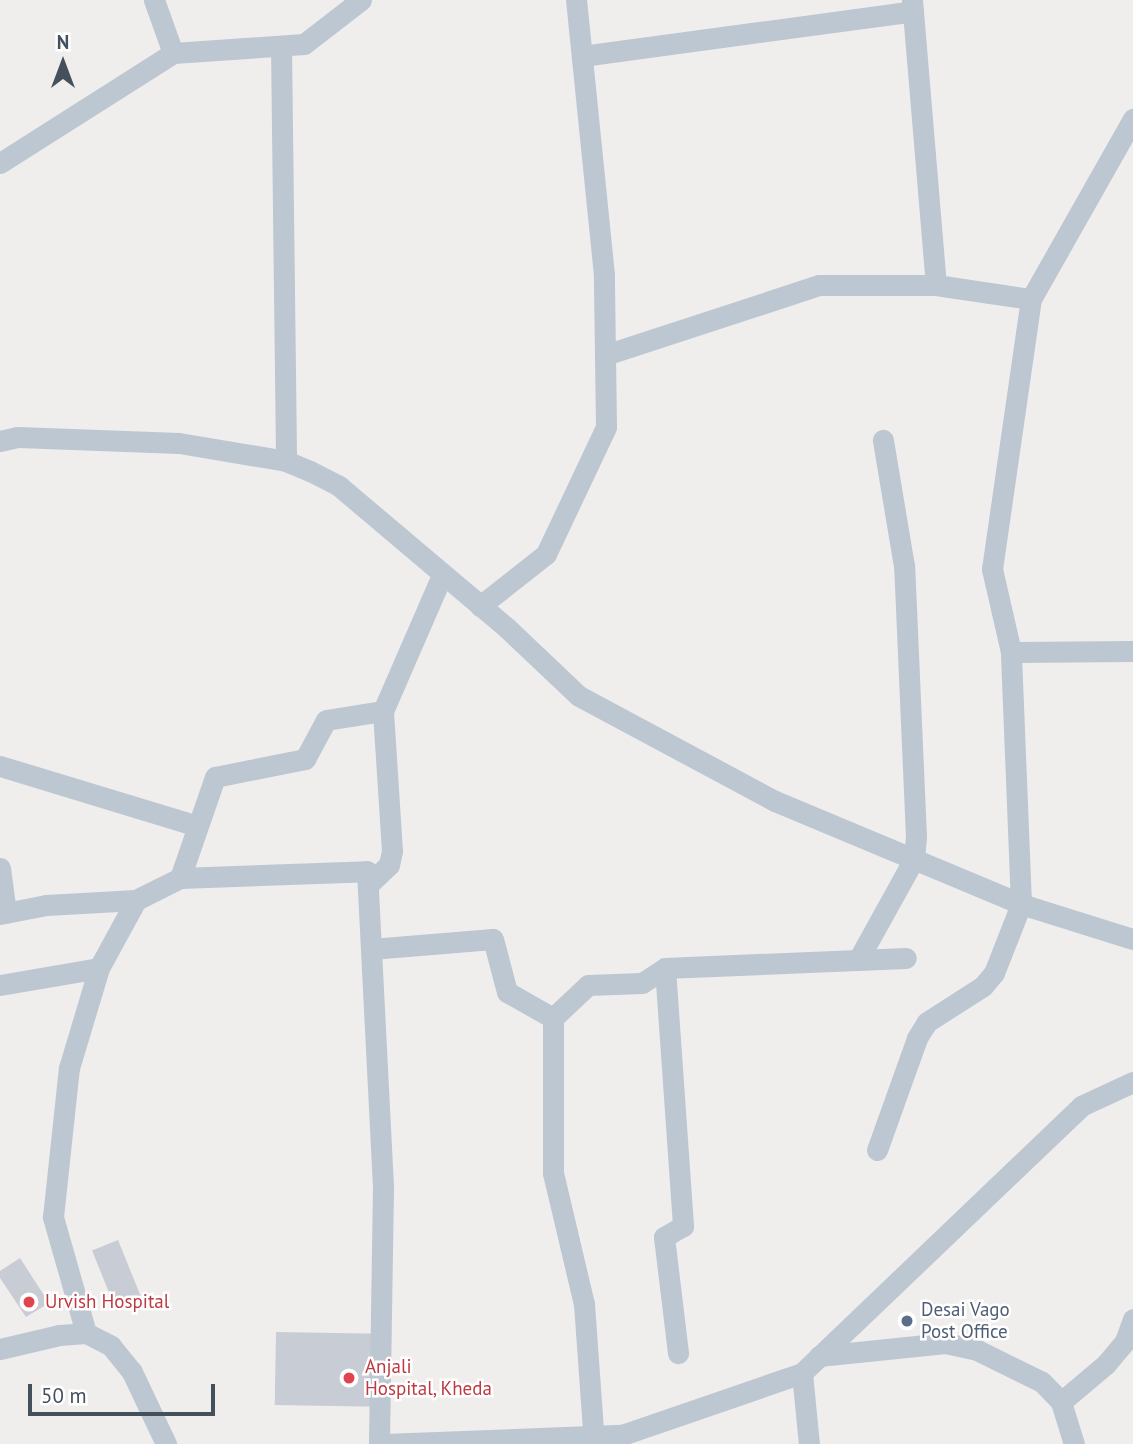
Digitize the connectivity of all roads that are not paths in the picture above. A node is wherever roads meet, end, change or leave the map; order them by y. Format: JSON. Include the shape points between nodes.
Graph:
{"nodes":[{"id":1,"x":154,"y":0,"type":"edge"},
{"id":2,"x":361,"y":0,"type":"edge"},
{"id":3,"x":576,"y":0,"type":"edge"},
{"id":4,"x":913,"y":6,"type":"edge"},
{"id":5,"x":281,"y":46,"type":"junction"},
{"id":6,"x":173,"y":53,"type":"junction"},
{"id":7,"x":582,"y":56,"type":"junction"},
{"id":8,"x":1133,"y":119,"type":"edge"},
{"id":9,"x":0,"y":163,"type":"edge"},
{"id":10,"x":936,"y":285,"type":"junction"},
{"id":11,"x":1031,"y":299,"type":"junction"},
{"id":12,"x":605,"y":355,"type":"junction"},
{"id":13,"x":883,"y":440,"type":"dead end"},
{"id":14,"x":0,"y":441,"type":"edge"},
{"id":15,"x":286,"y":461,"type":"junction"},
{"id":16,"x":442,"y":575,"type":"junction"},
{"id":17,"x":480,"y":606,"type":"junction"},
{"id":18,"x":1133,"y":651,"type":"edge"},
{"id":19,"x":1011,"y":652,"type":"junction"},
{"id":20,"x":383,"y":711,"type":"junction"},
{"id":21,"x":0,"y":766,"type":"edge"},
{"id":22,"x":197,"y":826,"type":"junction"},
{"id":23,"x":914,"y":859,"type":"junction"},
{"id":24,"x":0,"y":867,"type":"edge"},
{"id":25,"x":180,"y":878,"type":"junction"},
{"id":26,"x":368,"y":886,"type":"junction"},
{"id":27,"x":136,"y":900,"type":"junction"},
{"id":28,"x":1021,"y":904,"type":"junction"},
{"id":29,"x":3,"y":913,"type":"edge"},
{"id":30,"x":1133,"y":939,"type":"edge"},
{"id":31,"x":371,"y":949,"type":"junction"},
{"id":32,"x":906,"y":958,"type":"dead end"},
{"id":33,"x":858,"y":960,"type":"junction"},
{"id":34,"x":99,"y":968,"type":"junction"},
{"id":35,"x":664,"y":968,"type":"junction"},
{"id":36,"x":0,"y":985,"type":"edge"},
{"id":37,"x":553,"y":1018,"type":"junction"},
{"id":38,"x":1133,"y":1082,"type":"edge"},
{"id":39,"x":877,"y":1150,"type":"dead end"},
{"id":40,"x":1133,"y":1319,"type":"edge"},
{"id":41,"x":86,"y":1333,"type":"junction"},
{"id":42,"x":0,"y":1349,"type":"edge"},
{"id":43,"x":678,"y":1353,"type":"dead end"},
{"id":44,"x":819,"y":1356,"type":"junction"},
{"id":45,"x":802,"y":1373,"type":"junction"},
{"id":46,"x":1061,"y":1402,"type":"junction"},
{"id":47,"x":594,"y":1440,"type":"edge"},
{"id":48,"x":166,"y":1444,"type":"edge"},
{"id":49,"x":382,"y":1444,"type":"edge"},
{"id":50,"x":809,"y":1444,"type":"edge"},
{"id":51,"x":1074,"y":1444,"type":"edge"}],
"edges":[{"from":1,"to":6,"type":"street"},
{"from":2,"to":5,"type":"street","via":[[304,44]]},
{"from":3,"to":7,"type":"street"},
{"from":4,"to":7,"type":"street"},
{"from":4,"to":10,"type":"street"},
{"from":5,"to":6,"type":"street"},
{"from":5,"to":15,"type":"street"},
{"from":6,"to":9,"type":"street"},
{"from":7,"to":12,"type":"street","via":[[604,275]]},
{"from":8,"to":11,"type":"street"},
{"from":10,"to":11,"type":"street"},
{"from":10,"to":12,"type":"street","via":[[818,285]]},
{"from":11,"to":19,"type":"street","via":[[992,569]]},
{"from":12,"to":17,"type":"street","via":[[606,427],[546,554]]},
{"from":13,"to":23,"type":"street","via":[[904,566]]},
{"from":14,"to":15,"type":"street","via":[[18,437],[179,443]]},
{"from":15,"to":16,"type":"street","via":[[339,486]]},
{"from":16,"to":17,"type":"street"},
{"from":16,"to":20,"type":"street"},
{"from":17,"to":23,"type":"street","via":[[579,696],[775,801]]},
{"from":18,"to":19,"type":"street"},
{"from":19,"to":28,"type":"street"},
{"from":20,"to":22,"type":"street","via":[[326,720],[305,758],[215,777]]},
{"from":20,"to":26,"type":"street","via":[[393,851],[389,865]]},
{"from":21,"to":22,"type":"street"},
{"from":22,"to":25,"type":"street"},
{"from":23,"to":28,"type":"street"},
{"from":23,"to":33,"type":"street"},
{"from":24,"to":29,"type":"street"},
{"from":25,"to":26,"type":"street","via":[[368,871]]},
{"from":25,"to":27,"type":"street"},
{"from":26,"to":31,"type":"street"},
{"from":27,"to":29,"type":"street","via":[[46,905]]},
{"from":27,"to":34,"type":"street"},
{"from":28,"to":30,"type":"street"},
{"from":28,"to":39,"type":"street","via":[[994,973],[983,986],[927,1022],[917,1038]]},
{"from":31,"to":37,"type":"street","via":[[493,939],[507,992]]},
{"from":31,"to":49,"type":"street","via":[[383,1187]]},
{"from":32,"to":33,"type":"street"},
{"from":33,"to":35,"type":"street"},
{"from":34,"to":36,"type":"street"},
{"from":34,"to":41,"type":"street","via":[[69,1068],[52,1217]]},
{"from":35,"to":37,"type":"street","via":[[642,983],[588,985]]},
{"from":35,"to":43,"type":"street","via":[[683,1226],[664,1237]]},
{"from":37,"to":47,"type":"street","via":[[553,1173],[584,1304]]},
{"from":38,"to":44,"type":"street","via":[[1081,1106]]},
{"from":40,"to":46,"type":"street","via":[[1125,1341],[1106,1364]]},
{"from":41,"to":42,"type":"street"},
{"from":41,"to":48,"type":"street","via":[[111,1346],[132,1372]]},
{"from":44,"to":45,"type":"street"},
{"from":44,"to":46,"type":"street","via":[[959,1345],[1042,1382]]},
{"from":45,"to":47,"type":"street","via":[[622,1435]]},
{"from":45,"to":50,"type":"street"},
{"from":46,"to":51,"type":"street"},
{"from":47,"to":49,"type":"street"}]}
